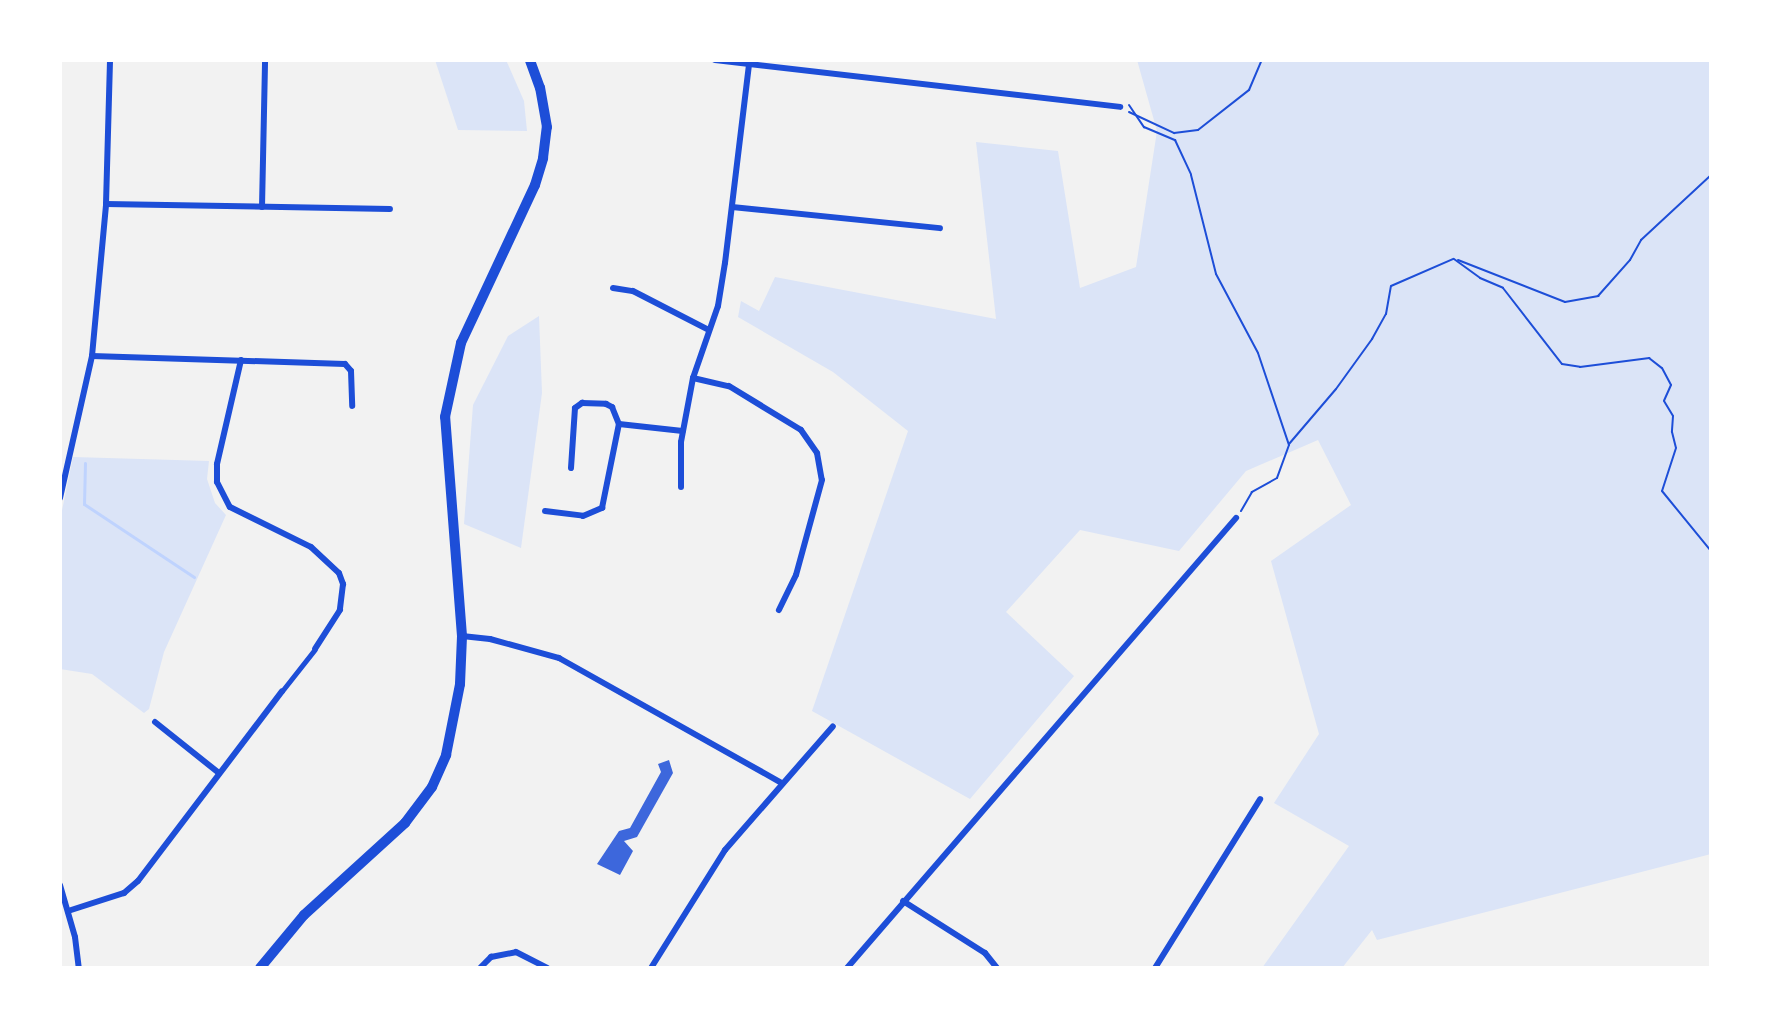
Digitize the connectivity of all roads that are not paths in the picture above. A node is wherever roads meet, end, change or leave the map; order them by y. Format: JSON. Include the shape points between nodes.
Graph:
{"nodes":[{"id":1,"x":110,"y":60,"type":"edge"},
{"id":2,"x":265,"y":60,"type":"edge"},
{"id":3,"x":530,"y":60,"type":"edge"},
{"id":4,"x":715,"y":60,"type":"edge"},
{"id":5,"x":749,"y":64,"type":"junction"},
{"id":6,"x":781,"y":64,"type":"edge"},
{"id":7,"x":1120,"y":107,"type":"dead end"},
{"id":8,"x":106,"y":204,"type":"junction"},
{"id":9,"x":262,"y":207,"type":"junction"},
{"id":10,"x":732,"y":207,"type":"junction"},
{"id":11,"x":390,"y":209,"type":"dead end"},
{"id":12,"x":940,"y":228,"type":"dead end"},
{"id":13,"x":613,"y":288,"type":"dead end"},
{"id":14,"x":709,"y":330,"type":"junction"},
{"id":15,"x":92,"y":356,"type":"junction"},
{"id":16,"x":241,"y":360,"type":"junction"},
{"id":17,"x":693,"y":378,"type":"junction"},
{"id":18,"x":352,"y":406,"type":"dead end"},
{"id":19,"x":619,"y":424,"type":"junction"},
{"id":20,"x":683,"y":431,"type":"junction"},
{"id":21,"x":571,"y":468,"type":"dead end"},
{"id":22,"x":681,"y":487,"type":"dead end"},
{"id":23,"x":60,"y":498,"type":"edge"},
{"id":24,"x":545,"y":511,"type":"dead end"},
{"id":25,"x":1236,"y":518,"type":"road end"},
{"id":26,"x":779,"y":610,"type":"dead end"},
{"id":27,"x":462,"y":636,"type":"junction"},
{"id":28,"x":315,"y":649,"type":"joint"},
{"id":29,"x":282,"y":691,"type":"joint"},
{"id":30,"x":155,"y":722,"type":"dead end"},
{"id":31,"x":833,"y":726,"type":"dead end"},
{"id":32,"x":219,"y":773,"type":"junction"},
{"id":33,"x":782,"y":783,"type":"junction"},
{"id":34,"x":1260,"y":799,"type":"dead end"},
{"id":35,"x":60,"y":885,"type":"edge"},
{"id":36,"x":903,"y":901,"type":"junction"},
{"id":37,"x":68,"y":911,"type":"junction"},
{"id":38,"x":79,"y":968,"type":"edge"},
{"id":39,"x":260,"y":968,"type":"edge"},
{"id":40,"x":480,"y":968,"type":"edge"},
{"id":41,"x":547,"y":968,"type":"edge"},
{"id":42,"x":651,"y":968,"type":"edge"},
{"id":43,"x":847,"y":968,"type":"edge"},
{"id":44,"x":997,"y":968,"type":"edge"},
{"id":45,"x":1155,"y":968,"type":"edge"}],
"edges":[{"from":1,"to":8,"type":"street"},
{"from":2,"to":9,"type":"street"},
{"from":3,"to":27,"type":"main road","via":[[547,127],[543,158],[461,343],[445,417]]},
{"from":4,"to":5,"type":"street"},
{"from":5,"to":6,"type":"street"},
{"from":5,"to":10,"type":"street"},
{"from":6,"to":7,"type":"street"},
{"from":8,"to":9,"type":"street"},
{"from":8,"to":15,"type":"street"},
{"from":9,"to":11,"type":"street"},
{"from":10,"to":12,"type":"street"},
{"from":10,"to":14,"type":"street","via":[[718,306]]},
{"from":13,"to":14,"type":"street","via":[[633,291]]},
{"from":14,"to":17,"type":"street"},
{"from":15,"to":16,"type":"street"},
{"from":15,"to":23,"type":"street"},
{"from":16,"to":18,"type":"street","via":[[345,364],[351,371]]},
{"from":16,"to":28,"type":"street","via":[[217,482],[230,507],[311,547],[339,573],[340,610]]},
{"from":17,"to":20,"type":"street"},
{"from":17,"to":26,"type":"street","via":[[729,386],[777,415],[801,430],[817,453],[822,480],[796,575]]},
{"from":19,"to":20,"type":"street"},
{"from":19,"to":21,"type":"street","via":[[606,404],[582,403],[575,408]]},
{"from":19,"to":24,"type":"street","via":[[602,508],[583,516]]},
{"from":20,"to":22,"type":"street"},
{"from":25,"to":36,"type":"street"},
{"from":27,"to":33,"type":"street","via":[[559,658]]},
{"from":27,"to":39,"type":"main road","via":[[453,724],[432,787],[405,823],[304,915]]},
{"from":28,"to":29,"type":"street"},
{"from":29,"to":32,"type":"street"},
{"from":30,"to":32,"type":"street"},
{"from":31,"to":33,"type":"street"},
{"from":32,"to":37,"type":"street","via":[[132,888]]},
{"from":33,"to":42,"type":"street","via":[[716,862]]},
{"from":34,"to":45,"type":"street"},
{"from":35,"to":37,"type":"street"},
{"from":36,"to":43,"type":"street"},
{"from":36,"to":44,"type":"street","via":[[985,953]]},
{"from":37,"to":38,"type":"street"},
{"from":40,"to":41,"type":"street","via":[[491,957],[516,952]]}]}
